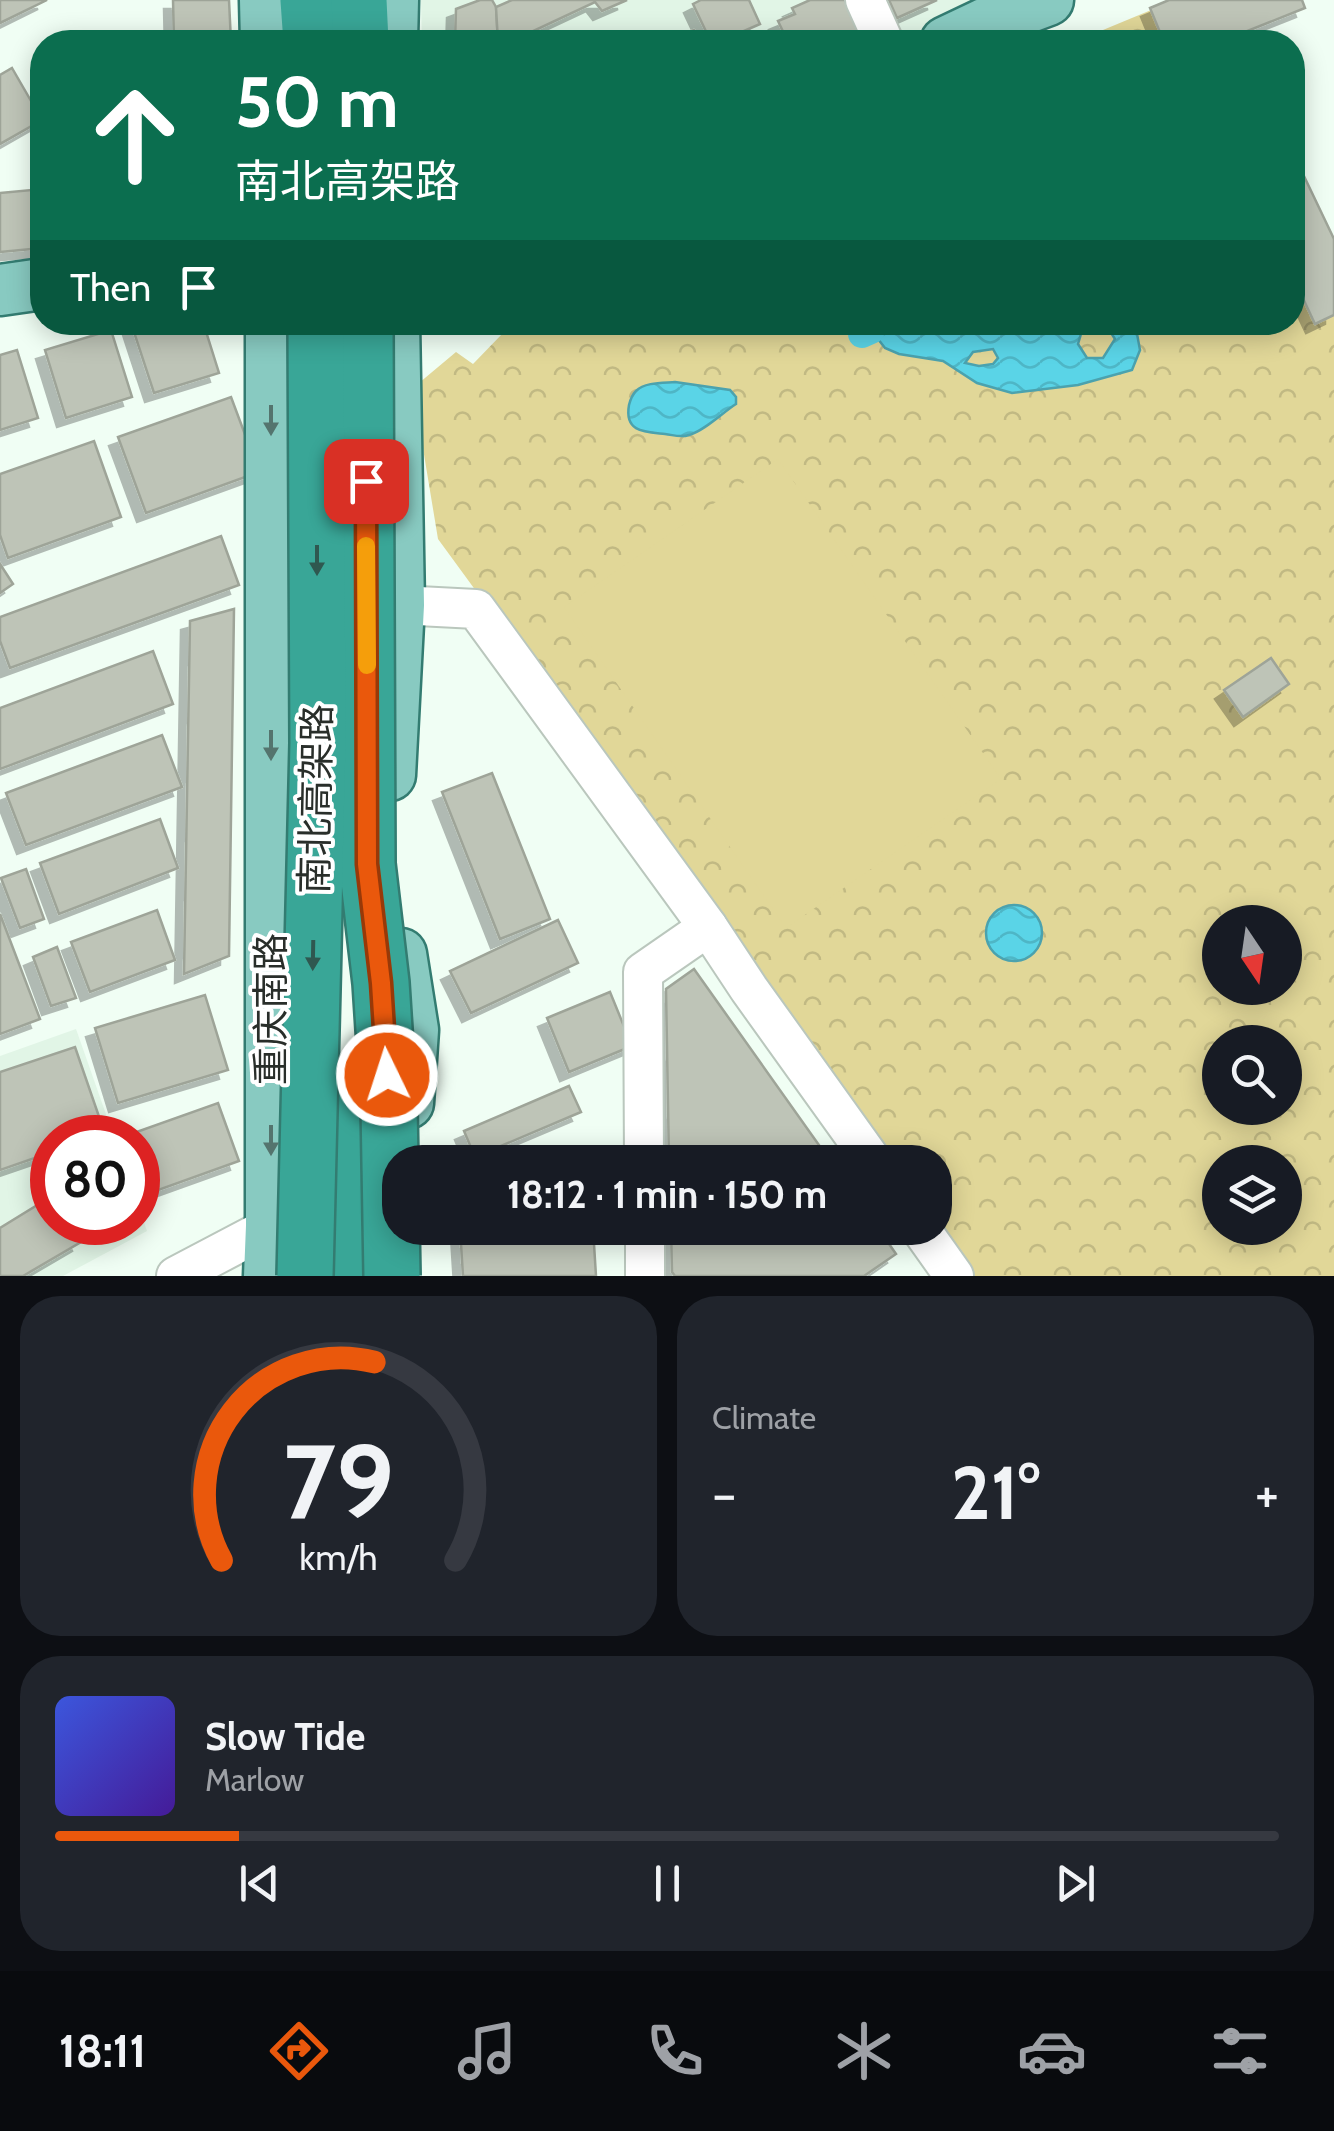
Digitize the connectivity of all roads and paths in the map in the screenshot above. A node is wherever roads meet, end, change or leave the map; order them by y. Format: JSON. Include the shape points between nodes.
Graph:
{"nodes":[{"id":1,"x":265,"y":0,"type":"edge"},
{"id":2,"x":308,"y":0,"type":"edge"},
{"id":3,"x":360,"y":0,"type":"edge"},
{"id":4,"x":392,"y":0,"type":"edge"},
{"id":5,"x":864,"y":0,"type":"edge"},
{"id":6,"x":1048,"y":0,"type":"edge"},
{"id":7,"x":968,"y":22,"type":"edge"},
{"id":8,"x":266,"y":30,"type":"edge"},
{"id":9,"x":310,"y":30,"type":"edge"},
{"id":10,"x":361,"y":30,"type":"edge"},
{"id":11,"x":392,"y":30,"type":"edge"},
{"id":12,"x":878,"y":30,"type":"edge"},
{"id":13,"x":30,"y":286,"type":"edge"},
{"id":14,"x":0,"y":290,"type":"edge"},
{"id":15,"x":271,"y":335,"type":"edge"},
{"id":16,"x":316,"y":335,"type":"edge"},
{"id":17,"x":390,"y":336,"type":"edge"},
{"id":18,"x":399,"y":605,"type":"junction"},
{"id":19,"x":376,"y":862,"type":"junction"},
{"id":20,"x":708,"y":928,"type":"junction"},
{"id":21,"x":390,"y":1145,"type":"edge"},
{"id":22,"x":644,"y":1145,"type":"edge"},
{"id":23,"x":861,"y":1145,"type":"edge"},
{"id":24,"x":382,"y":1193,"type":"edge"},
{"id":25,"x":271,"y":1226,"type":"junction"},
{"id":26,"x":405,"y":1245,"type":"edge"},
{"id":27,"x":645,"y":1245,"type":"edge"},
{"id":28,"x":176,"y":1276,"type":"edge"},
{"id":29,"x":269,"y":1276,"type":"edge"},
{"id":30,"x":305,"y":1276,"type":"edge"},
{"id":31,"x":360,"y":1276,"type":"edge"},
{"id":32,"x":368,"y":1276,"type":"edge"},
{"id":33,"x":392,"y":1276,"type":"edge"},
{"id":34,"x":404,"y":1276,"type":"edge"},
{"id":35,"x":645,"y":1276,"type":"edge"}],
"edges":[{"from":1,"to":8,"type":"main road"},
{"from":2,"to":9,"type":"highway"},
{"from":3,"to":10,"type":"highway"},
{"from":4,"to":11,"type":"main road"},
{"from":5,"to":12,"type":"street"},
{"from":6,"to":7,"type":"main road"},
{"from":13,"to":14,"type":"main road"},
{"from":15,"to":25,"type":"main road","name":"重庆南路","one_way":true},
{"from":16,"to":30,"type":"highway","name":"南北高架路","one_way":true,"bridge":true,"via":[[318,743]]},
{"from":17,"to":18,"type":"main road"},
{"from":17,"to":19,"type":"highway","name":"南北高架路","bridge":true},
{"from":18,"to":19,"type":"main road"},
{"from":18,"to":20,"type":"street","via":[[476,608]]},
{"from":19,"to":21,"type":"main road"},
{"from":19,"to":21,"type":"main road","via":[[412,1030],[409,1079]]},
{"from":19,"to":31,"type":"highway","name":"南北高架路","bridge":true},
{"from":19,"to":33,"type":"highway","bridge":true},
{"from":20,"to":22,"type":"street","via":[[643,972]]},
{"from":20,"to":23,"type":"street"},
{"from":24,"to":32,"type":"main road"},
{"from":25,"to":28,"type":"street"},
{"from":25,"to":29,"type":"main road","name":"重庆南路"},
{"from":26,"to":34,"type":"main road"},
{"from":27,"to":35,"type":"street"}]}
